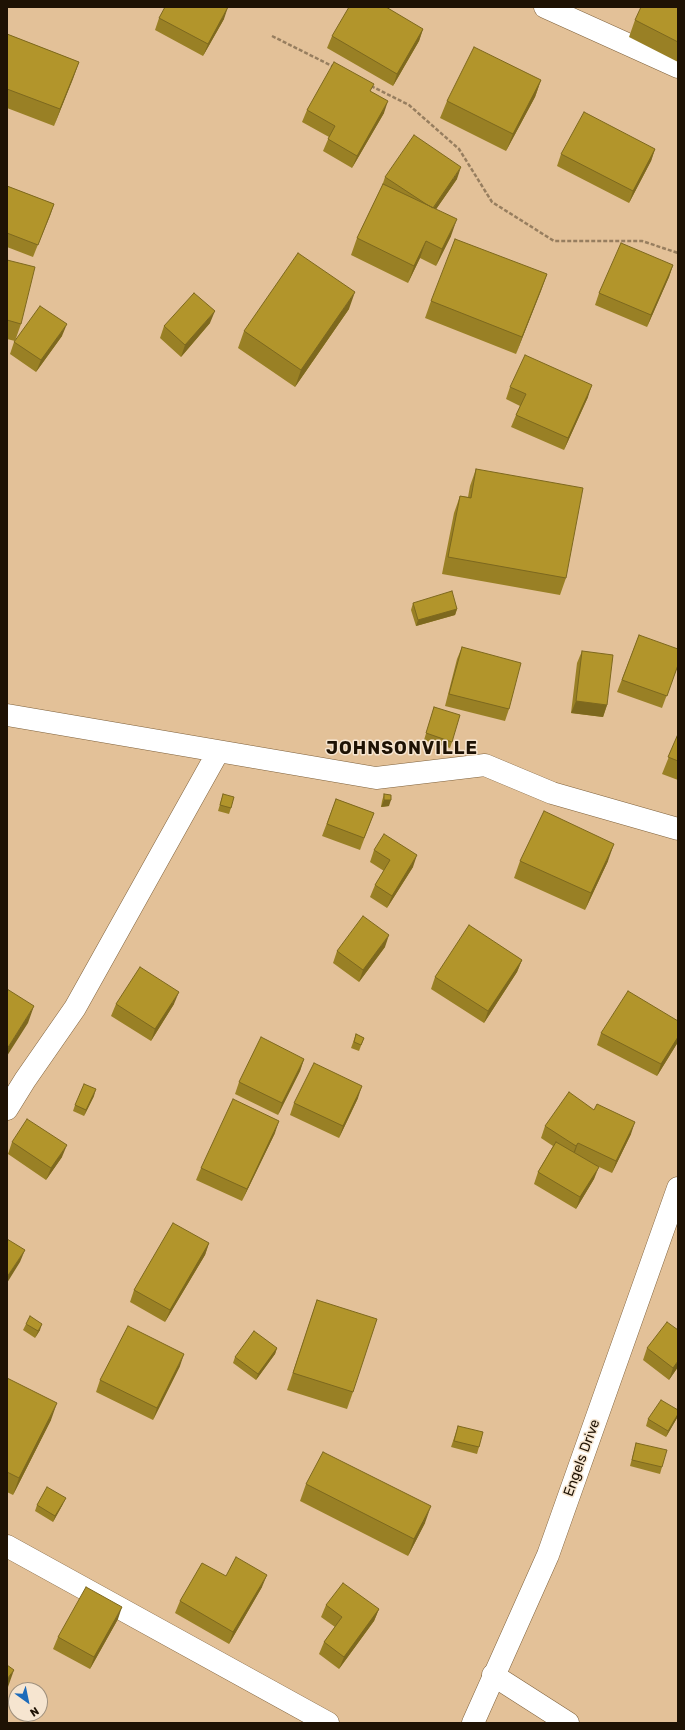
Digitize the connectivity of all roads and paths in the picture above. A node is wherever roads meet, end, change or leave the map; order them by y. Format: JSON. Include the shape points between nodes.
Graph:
{"nodes":[{"id":1,"x":545,"y":7,"type":"edge"},
{"id":2,"x":272,"y":36,"type":"dead end"},
{"id":3,"x":678,"y":67,"type":"edge"},
{"id":4,"x":341,"y":70,"type":"edge"},
{"id":5,"x":368,"y":84,"type":"edge"},
{"id":6,"x":678,"y":254,"type":"edge"},
{"id":7,"x":7,"y":715,"type":"edge"},
{"id":8,"x":218,"y":752,"type":"junction"},
{"id":9,"x":678,"y":829,"type":"edge"},
{"id":10,"x":7,"y":1110,"type":"edge"},
{"id":11,"x":678,"y":1188,"type":"edge"},
{"id":12,"x":7,"y":1546,"type":"edge"},
{"id":13,"x":494,"y":1675,"type":"junction"},
{"id":14,"x":328,"y":1723,"type":"edge"},
{"id":15,"x":473,"y":1723,"type":"edge"},
{"id":16,"x":568,"y":1723,"type":"edge"}],
"edges":[{"from":1,"to":3,"type":"street"},
{"from":2,"to":4,"type":"path"},
{"from":5,"to":6,"type":"path","via":[[409,105],[459,150],[492,202],[554,241],[642,241]]},
{"from":7,"to":8,"type":"street"},
{"from":8,"to":9,"type":"street","via":[[376,778],[485,765],[552,793]]},
{"from":8,"to":10,"type":"street","via":[[75,1008]]},
{"from":11,"to":13,"type":"street","name":"Engels Drive","via":[[548,1555]]},
{"from":12,"to":14,"type":"street"},
{"from":13,"to":15,"type":"street","name":"Engels Drive"},
{"from":13,"to":16,"type":"street"}]}
